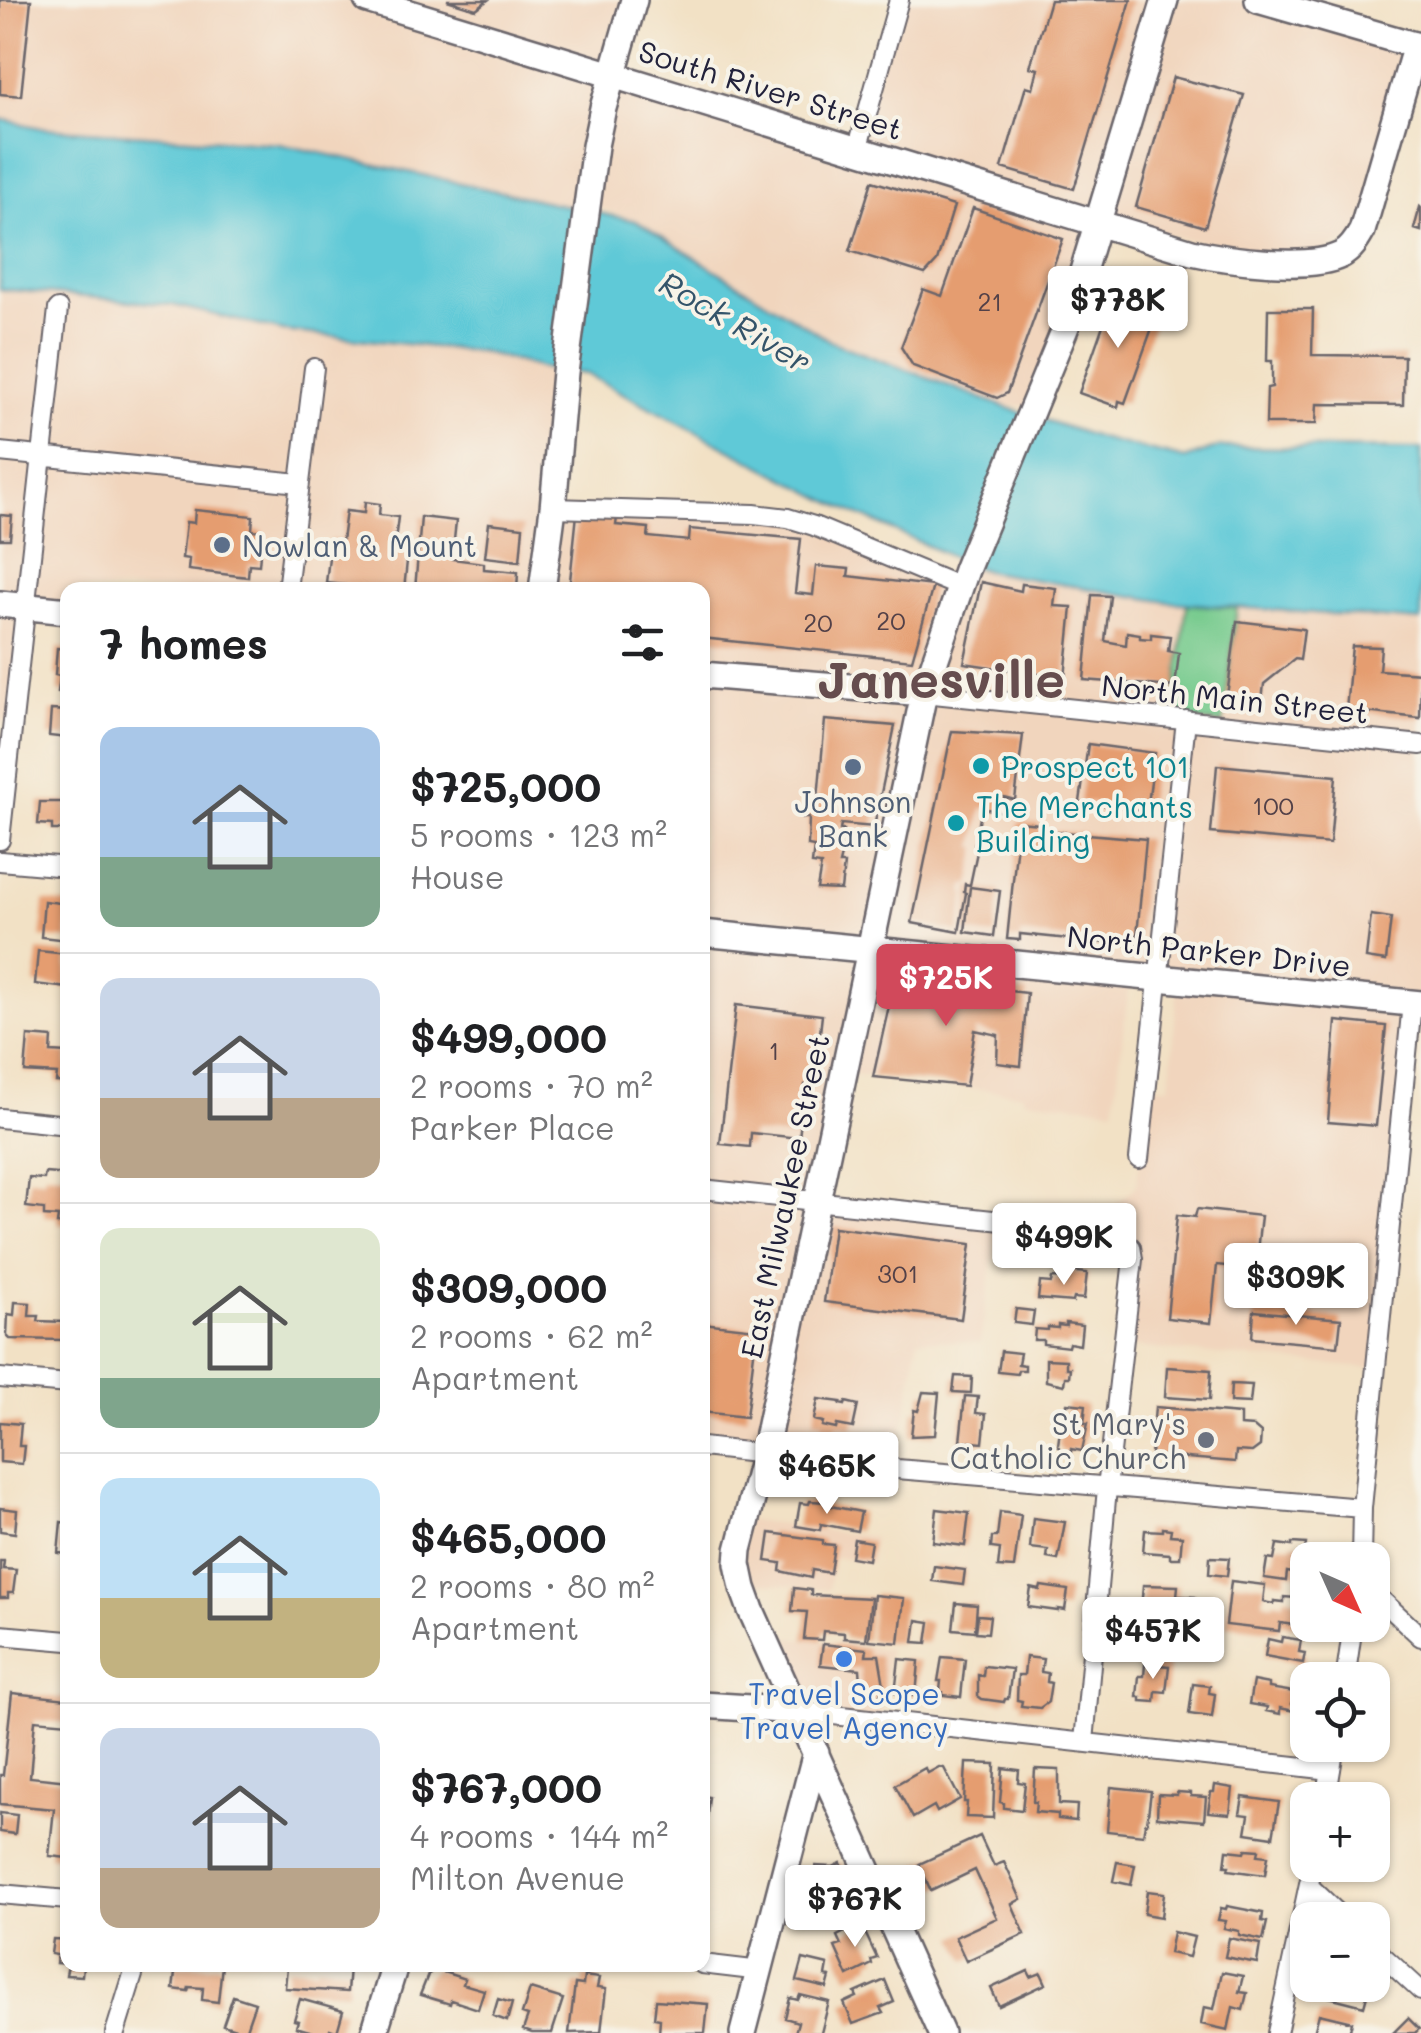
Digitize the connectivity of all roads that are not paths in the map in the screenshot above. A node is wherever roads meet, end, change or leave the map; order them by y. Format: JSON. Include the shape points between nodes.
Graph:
{"nodes":[{"id":1,"x":367,"y":0,"type":"edge"},
{"id":2,"x":634,"y":0,"type":"edge"},
{"id":3,"x":900,"y":0,"type":"edge"},
{"id":4,"x":1165,"y":0,"type":"edge"},
{"id":5,"x":1258,"y":0,"type":"edge"},
{"id":6,"x":1419,"y":40,"type":"edge"},
{"id":7,"x":613,"y":74,"type":"junction"},
{"id":8,"x":1421,"y":90,"type":"edge"},
{"id":9,"x":1395,"y":116,"type":"junction"},
{"id":10,"x":856,"y":150,"type":"junction"},
{"id":11,"x":1100,"y":222,"type":"junction"},
{"id":12,"x":58,"y":308,"type":"dead end"},
{"id":13,"x":314,"y":368,"type":"dead end"},
{"id":14,"x":0,"y":452,"type":"edge"},
{"id":15,"x":43,"y":456,"type":"junction"},
{"id":16,"x":299,"y":483,"type":"junction"},
{"id":17,"x":553,"y":508,"type":"junction"},
{"id":18,"x":964,"y":575,"type":"junction"},
{"id":19,"x":288,"y":582,"type":"edge"},
{"id":20,"x":543,"y":582,"type":"edge"},
{"id":21,"x":0,"y":604,"type":"edge"},
{"id":22,"x":27,"y":607,"type":"junction"},
{"id":23,"x":60,"y":610,"type":"edge"},
{"id":24,"x":710,"y":675,"type":"edge"},
{"id":25,"x":924,"y":692,"type":"junction"},
{"id":26,"x":1186,"y":720,"type":"junction"},
{"id":27,"x":1421,"y":745,"type":"edge"},
{"id":28,"x":0,"y":840,"type":"edge"},
{"id":29,"x":0,"y":861,"type":"edge"},
{"id":30,"x":60,"y":867,"type":"edge"},
{"id":31,"x":710,"y":933,"type":"edge"},
{"id":32,"x":870,"y":948,"type":"junction"},
{"id":33,"x":1158,"y":978,"type":"junction"},
{"id":34,"x":1417,"y":1004,"type":"edge"},
{"id":35,"x":0,"y":1118,"type":"edge"},
{"id":36,"x":60,"y":1125,"type":"edge"},
{"id":37,"x":1140,"y":1159,"type":"dead end"},
{"id":38,"x":710,"y":1190,"type":"edge"},
{"id":39,"x":816,"y":1201,"type":"junction"},
{"id":40,"x":0,"y":1378,"type":"edge"},
{"id":41,"x":60,"y":1383,"type":"edge"},
{"id":42,"x":710,"y":1448,"type":"edge"},
{"id":43,"x":764,"y":1452,"type":"junction"},
{"id":44,"x":1107,"y":1488,"type":"junction"},
{"id":45,"x":1362,"y":1508,"type":"junction"},
{"id":46,"x":1361,"y":1542,"type":"edge"},
{"id":47,"x":1390,"y":1607,"type":"edge"},
{"id":48,"x":0,"y":1635,"type":"edge"},
{"id":49,"x":1421,"y":1637,"type":"edge"},
{"id":50,"x":60,"y":1641,"type":"edge"},
{"id":51,"x":710,"y":1706,"type":"edge"},
{"id":52,"x":797,"y":1711,"type":"junction"},
{"id":53,"x":1084,"y":1742,"type":"junction"},
{"id":54,"x":816,"y":1752,"type":"junction"},
{"id":55,"x":1332,"y":1762,"type":"edge"},
{"id":56,"x":1331,"y":1770,"type":"junction"},
{"id":57,"x":1329,"y":1782,"type":"edge"},
{"id":58,"x":846,"y":1818,"type":"junction"},
{"id":59,"x":795,"y":1836,"type":"junction"},
{"id":60,"x":1309,"y":1882,"type":"edge"},
{"id":61,"x":1308,"y":1886,"type":"junction"},
{"id":62,"x":0,"y":1894,"type":"edge"},
{"id":63,"x":60,"y":1899,"type":"edge"},
{"id":64,"x":1325,"y":1902,"type":"edge"},
{"id":65,"x":1390,"y":1963,"type":"edge"},
{"id":66,"x":710,"y":1965,"type":"edge"},
{"id":67,"x":761,"y":1971,"type":"junction"},
{"id":68,"x":134,"y":1972,"type":"edge"},
{"id":69,"x":394,"y":1972,"type":"edge"},
{"id":70,"x":1421,"y":1991,"type":"edge"},
{"id":71,"x":115,"y":2033,"type":"edge"},
{"id":72,"x":374,"y":2033,"type":"edge"},
{"id":73,"x":744,"y":2033,"type":"edge"},
{"id":74,"x":941,"y":2033,"type":"edge"},
{"id":75,"x":1277,"y":2033,"type":"edge"}],
"edges":[{"from":1,"to":7,"type":"main road","name":"South River Street"},
{"from":2,"to":7,"type":"main road"},
{"from":3,"to":10,"type":"street"},
{"from":4,"to":11,"type":"main road","name":"East Milwaukee Street"},
{"from":5,"to":6,"type":"main road"},
{"from":6,"to":9,"type":"main road"},
{"from":7,"to":10,"type":"main road","name":"South River Street"},
{"from":7,"to":17,"type":"main road","via":[[595,146]]},
{"from":8,"to":9,"type":"main road"},
{"from":9,"to":11,"type":"main road","name":"South River Street","via":[[1362,232],[1341,255],[1247,261],[1192,252]]},
{"from":10,"to":11,"type":"main road","name":"South River Street"},
{"from":11,"to":18,"type":"main road","name":"East Milwaukee Street","via":[[1068,324]]},
{"from":12,"to":15,"type":"street"},
{"from":13,"to":16,"type":"street"},
{"from":14,"to":15,"type":"street"},
{"from":15,"to":16,"type":"street"},
{"from":15,"to":22,"type":"street"},
{"from":16,"to":19,"type":"street"},
{"from":17,"to":18,"type":"street","via":[[788,518]]},
{"from":17,"to":20,"type":"main road"},
{"from":18,"to":25,"type":"main road","name":"East Milwaukee Street"},
{"from":21,"to":22,"type":"main road"},
{"from":22,"to":23,"type":"main road"},
{"from":22,"to":28,"type":"street"},
{"from":24,"to":25,"type":"main road"},
{"from":25,"to":26,"type":"street","name":"North Main Street"},
{"from":25,"to":32,"type":"main road","name":"East Milwaukee Street"},
{"from":26,"to":27,"type":"street","name":"North Main Street"},
{"from":26,"to":33,"type":"street"},
{"from":29,"to":30,"type":"street"},
{"from":31,"to":32,"type":"main road","name":"North Parker Drive"},
{"from":32,"to":33,"type":"main road","name":"North Parker Drive"},
{"from":32,"to":39,"type":"main road","name":"East Milwaukee Street"},
{"from":33,"to":34,"type":"main road","name":"North Parker Drive"},
{"from":33,"to":37,"type":"street"},
{"from":34,"to":45,"type":"street"},
{"from":35,"to":36,"type":"street"},
{"from":38,"to":39,"type":"street"},
{"from":39,"to":43,"type":"main road","name":"East Milwaukee Street"},
{"from":39,"to":44,"type":"street","via":[[1115,1233],[1131,1246]]},
{"from":40,"to":41,"type":"street"},
{"from":42,"to":43,"type":"street"},
{"from":43,"to":44,"type":"street"},
{"from":43,"to":52,"type":"main road","name":"East Milwaukee Street","via":[[739,1550],[740,1580]]},
{"from":44,"to":45,"type":"street"},
{"from":44,"to":53,"type":"street"},
{"from":45,"to":46,"type":"street"},
{"from":47,"to":49,"type":"street"},
{"from":48,"to":50,"type":"street"},
{"from":51,"to":52,"type":"main road"},
{"from":52,"to":53,"type":"street"},
{"from":52,"to":54,"type":"main road","name":"East Milwaukee Street"},
{"from":53,"to":56,"type":"street"},
{"from":54,"to":58,"type":"main road","name":"East Milwaukee Street"},
{"from":54,"to":59,"type":"main road"},
{"from":55,"to":56,"type":"street"},
{"from":56,"to":57,"type":"street"},
{"from":58,"to":59,"type":"main road","via":[[818,1816]]},
{"from":58,"to":74,"type":"main road","name":"East Milwaukee Street"},
{"from":59,"to":67,"type":"main road"},
{"from":60,"to":61,"type":"street"},
{"from":61,"to":64,"type":"street"},
{"from":61,"to":75,"type":"street"},
{"from":62,"to":63,"type":"street"},
{"from":65,"to":70,"type":"street"},
{"from":66,"to":67,"type":"street"},
{"from":67,"to":73,"type":"main road"},
{"from":68,"to":71,"type":"street"},
{"from":69,"to":72,"type":"main road"}]}
